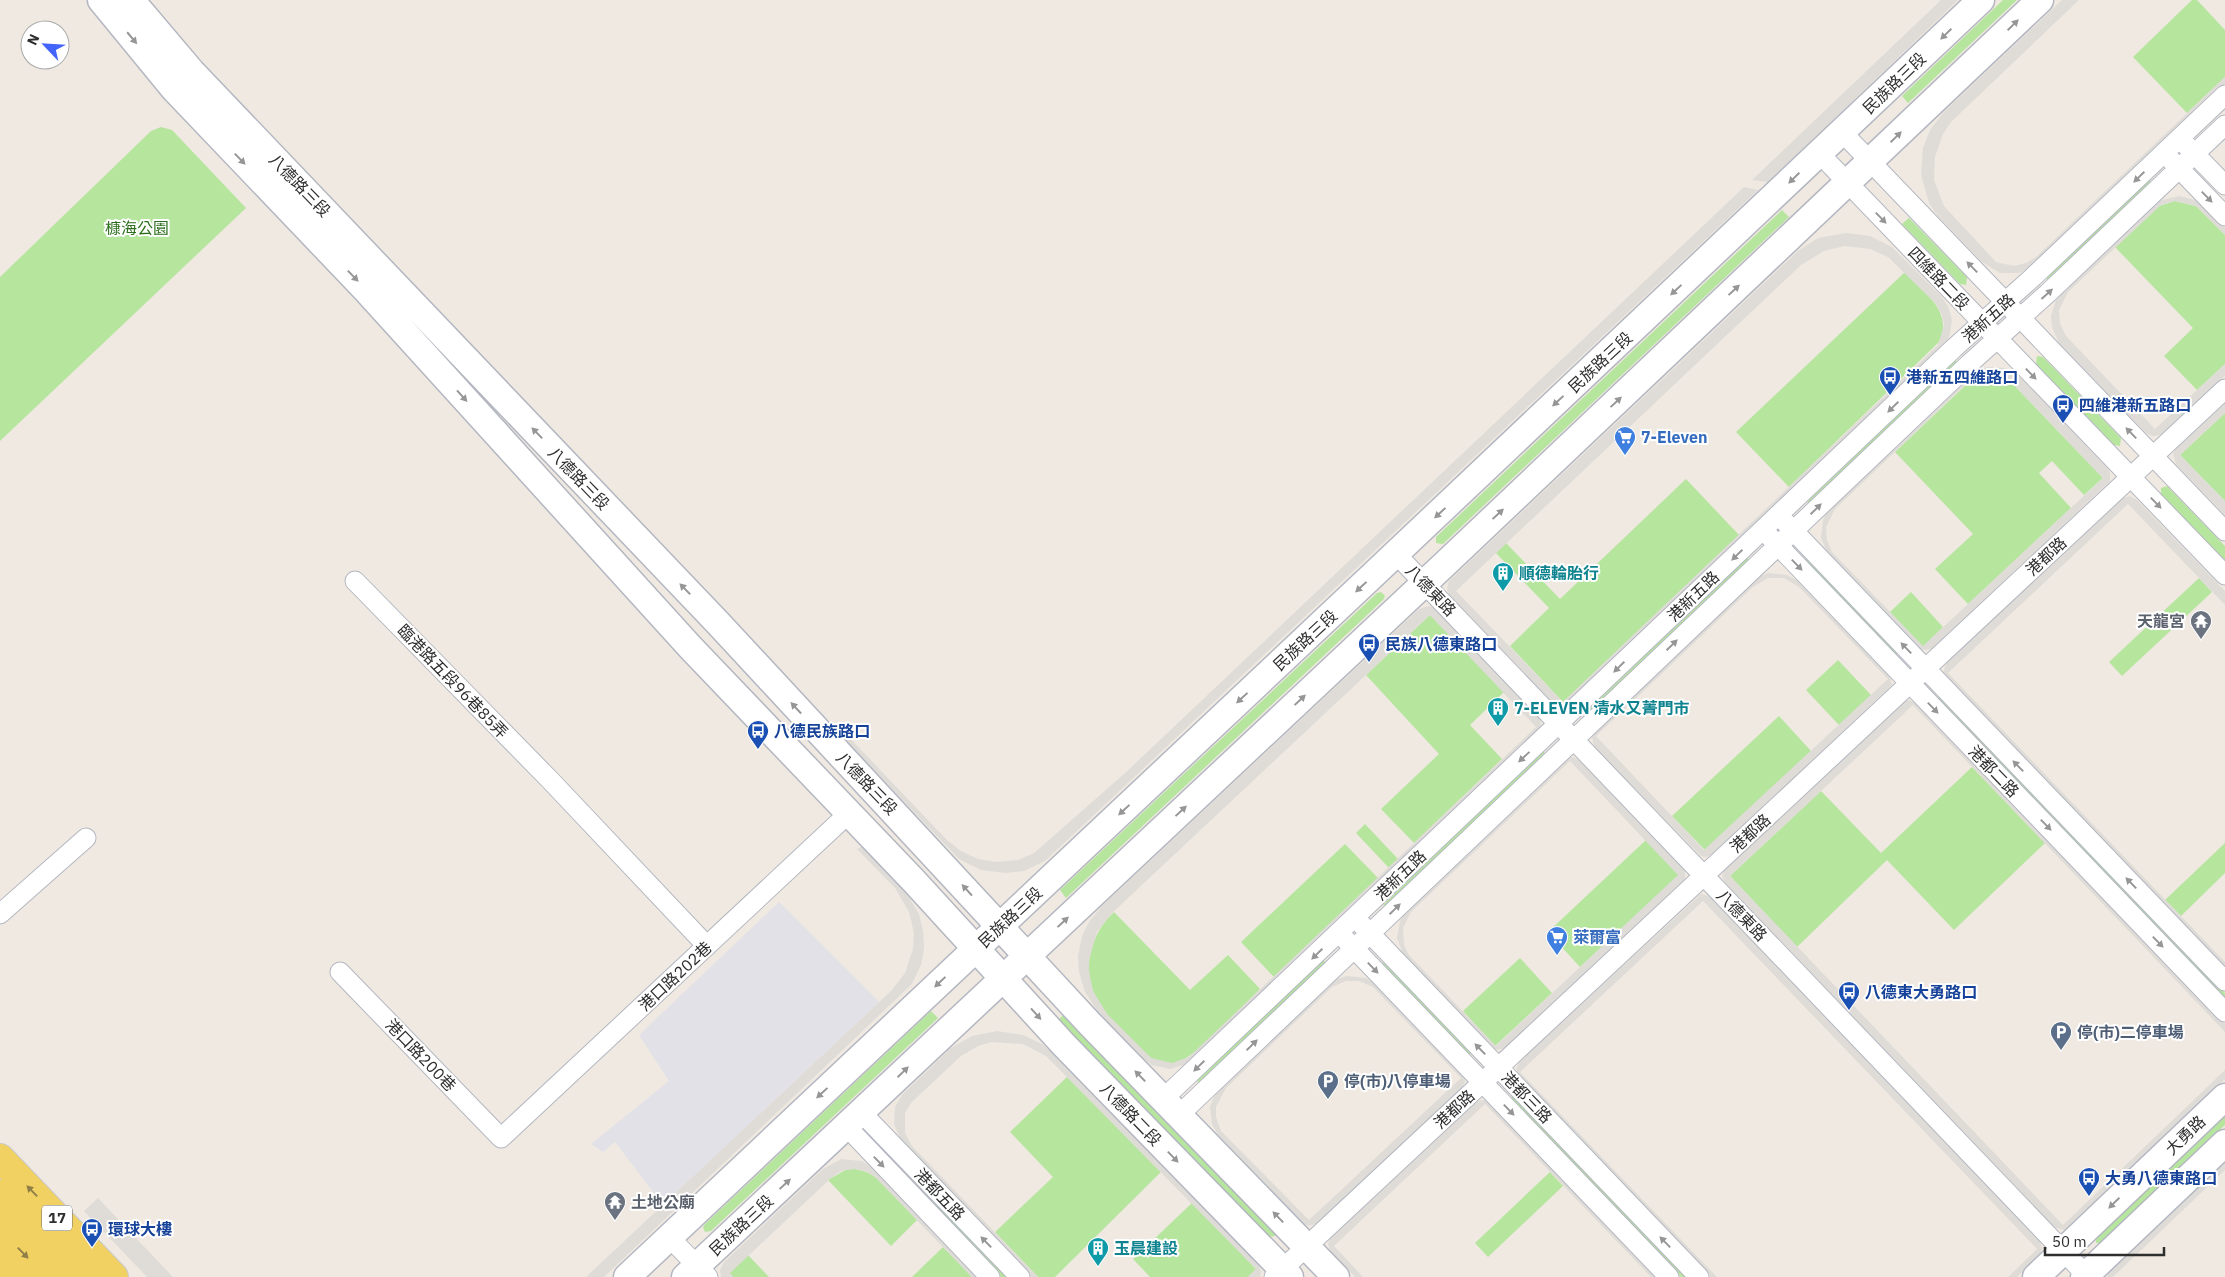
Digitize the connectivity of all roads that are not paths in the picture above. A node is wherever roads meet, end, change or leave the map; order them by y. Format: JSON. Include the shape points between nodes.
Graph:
{"nodes":[{"id":1,"x":101,"y":0,"type":"edge"},
{"id":2,"x":131,"y":0,"type":"edge"},
{"id":3,"x":2040,"y":0,"type":"edge"},
{"id":4,"x":1978,"y":1,"type":"edge"},
{"id":5,"x":183,"y":81,"type":"junction"},
{"id":6,"x":2225,"y":95,"type":"edge"},
{"id":7,"x":2225,"y":125,"type":"edge"},
{"id":8,"x":1842,"y":132,"type":"junction"},
{"id":9,"x":2180,"y":138,"type":"junction"},
{"id":10,"x":2164,"y":153,"type":"junction"},
{"id":11,"x":1820,"y":154,"type":"junction"},
{"id":12,"x":2195,"y":154,"type":"junction"},
{"id":13,"x":1870,"y":161,"type":"junction"},
{"id":14,"x":2179,"y":168,"type":"junction"},
{"id":15,"x":1848,"y":183,"type":"junction"},
{"id":16,"x":2225,"y":185,"type":"edge"},
{"id":17,"x":2225,"y":216,"type":"edge"},
{"id":18,"x":2006,"y":302,"type":"junction"},
{"id":19,"x":2020,"y":318,"type":"junction"},
{"id":20,"x":1982,"y":323,"type":"junction"},
{"id":21,"x":1997,"y":338,"type":"junction"},
{"id":22,"x":2225,"y":389,"type":"edge"},
{"id":23,"x":2153,"y":456,"type":"junction"},
{"id":24,"x":2130,"y":477,"type":"junction"},
{"id":25,"x":1778,"y":515,"type":"junction"},
{"id":26,"x":1763,"y":530,"type":"junction"},
{"id":27,"x":1793,"y":531,"type":"junction"},
{"id":28,"x":2225,"y":531,"type":"edge"},
{"id":29,"x":1778,"y":545,"type":"junction"},
{"id":30,"x":1396,"y":554,"type":"junction"},
{"id":31,"x":2225,"y":575,"type":"edge"},
{"id":32,"x":355,"y":581,"type":"dead end"},
{"id":33,"x":1424,"y":583,"type":"junction"},
{"id":34,"x":1925,"y":668,"type":"junction"},
{"id":35,"x":1910,"y":683,"type":"junction"},
{"id":36,"x":1559,"y":724,"type":"junction"},
{"id":37,"x":1574,"y":739,"type":"junction"},
{"id":38,"x":849,"y":813,"type":"junction"},
{"id":39,"x":86,"y":838,"type":"dead end"},
{"id":40,"x":1704,"y":875,"type":"junction"},
{"id":41,"x":0,"y":914,"type":"edge"},
{"id":42,"x":1355,"y":918,"type":"junction"},
{"id":43,"x":1000,"y":926,"type":"junction"},
{"id":44,"x":1339,"y":932,"type":"junction"},
{"id":45,"x":1370,"y":933,"type":"junction"},
{"id":46,"x":706,"y":946,"type":"junction"},
{"id":47,"x":1354,"y":948,"type":"junction"},
{"id":48,"x":976,"y":949,"type":"junction"},
{"id":49,"x":1027,"y":956,"type":"junction"},
{"id":50,"x":340,"y":972,"type":"dead end"},
{"id":51,"x":1003,"y":978,"type":"junction"},
{"id":52,"x":2225,"y":981,"type":"edge"},
{"id":53,"x":2225,"y":1012,"type":"edge"},
{"id":54,"x":1498,"y":1068,"type":"junction"},
{"id":55,"x":1483,"y":1082,"type":"junction"},
{"id":56,"x":2225,"y":1097,"type":"edge"},
{"id":57,"x":1171,"y":1107,"type":"junction"},
{"id":58,"x":853,"y":1119,"type":"junction"},
{"id":59,"x":501,"y":1138,"type":"joint"},
{"id":60,"x":2225,"y":1143,"type":"edge"},
{"id":61,"x":0,"y":1158,"type":"edge"},
{"id":62,"x":0,"y":1194,"type":"edge"},
{"id":63,"x":0,"y":1229,"type":"edge"},
{"id":64,"x":669,"y":1237,"type":"junction"},
{"id":65,"x":1307,"y":1247,"type":"junction"},
{"id":66,"x":2063,"y":1251,"type":"junction"},
{"id":67,"x":0,"y":1264,"type":"edge"},
{"id":68,"x":697,"y":1273,"type":"edge"},
{"id":69,"x":1282,"y":1274,"type":"edge"},
{"id":70,"x":2086,"y":1276,"type":"edge"},
{"id":71,"x":12,"y":1277,"type":"edge"},
{"id":72,"x":46,"y":1277,"type":"edge"},
{"id":73,"x":80,"y":1277,"type":"edge"},
{"id":74,"x":114,"y":1277,"type":"edge"},
{"id":75,"x":627,"y":1277,"type":"edge"},
{"id":76,"x":990,"y":1277,"type":"edge"},
{"id":77,"x":1020,"y":1277,"type":"edge"},
{"id":78,"x":1336,"y":1277,"type":"edge"},
{"id":79,"x":1669,"y":1277,"type":"edge"},
{"id":80,"x":1699,"y":1277,"type":"edge"},
{"id":81,"x":2036,"y":1277,"type":"edge"}],
"edges":[{"from":1,"to":5,"type":"street","name":"八德路三段","one_way":true},
{"from":2,"to":5,"type":"street","name":"八德路三段"},
{"from":13,"to":3,"type":"street","name":"民族路三段","one_way":true},
{"from":4,"to":8,"type":"street","name":"民族路三段","one_way":true},
{"from":5,"to":38,"type":"street","name":"八德路三段","one_way":true,"via":[[365,289],[691,648]]},
{"from":43,"to":5,"type":"street","name":"八德路三段","one_way":true,"via":[[718,623]]},
{"from":6,"to":9,"type":"street","name":"港新五路"},
{"from":7,"to":12,"type":"street","name":"港新五路"},
{"from":8,"to":11,"type":"street","name":"民族路三段"},
{"from":8,"to":13,"type":"street","name":"四維路二段"},
{"from":9,"to":10,"type":"street","name":"港新五路"},
{"from":9,"to":12,"type":"street"},
{"from":10,"to":14,"type":"street"},
{"from":10,"to":18,"type":"street","name":"港新五路","one_way":true},
{"from":11,"to":15,"type":"street","name":"四維路二段"},
{"from":11,"to":30,"type":"street","name":"民族路三段","one_way":true},
{"from":12,"to":14,"type":"street","name":"港新五路"},
{"from":12,"to":16,"type":"street"},
{"from":13,"to":15,"type":"street","name":"民族路三段"},
{"from":18,"to":13,"type":"street","name":"四維路二段","one_way":true},
{"from":14,"to":17,"type":"street","one_way":true},
{"from":19,"to":14,"type":"street","name":"港新五路","one_way":true},
{"from":15,"to":20,"type":"street","name":"四維路二段","one_way":true},
{"from":33,"to":15,"type":"street","name":"民族路三段","one_way":true},
{"from":18,"to":19,"type":"street","name":"四維路二段"},
{"from":18,"to":20,"type":"street","name":"港新五路"},
{"from":19,"to":21,"type":"street","name":"港新五路"},
{"from":23,"to":19,"type":"street","name":"四維路二段","one_way":true},
{"from":20,"to":21,"type":"street","name":"四維路二段"},
{"from":20,"to":25,"type":"street","name":"港新五路","one_way":true},
{"from":21,"to":24,"type":"street","name":"四維路二段","one_way":true},
{"from":27,"to":21,"type":"street","name":"港新五路","one_way":true},
{"from":22,"to":23,"type":"street","name":"港都路"},
{"from":23,"to":24,"type":"street","name":"港都路"},
{"from":23,"to":28,"type":"street","name":"四維路二段"},
{"from":24,"to":31,"type":"street","name":"四維路二段","one_way":true},
{"from":24,"to":34,"type":"street","name":"港都路"},
{"from":25,"to":26,"type":"street","name":"港新五路"},
{"from":25,"to":27,"type":"street","name":"港都二路"},
{"from":26,"to":29,"type":"street","name":"港都二路"},
{"from":26,"to":36,"type":"street","name":"港新五路","one_way":true},
{"from":27,"to":29,"type":"street","name":"港新五路"},
{"from":34,"to":27,"type":"street","name":"港都二路","one_way":true},
{"from":29,"to":35,"type":"street","name":"港都二路","one_way":true},
{"from":37,"to":29,"type":"street","name":"港新五路","one_way":true},
{"from":30,"to":33,"type":"street","name":"八德東路"},
{"from":30,"to":43,"type":"street","name":"民族路三段","one_way":true},
{"from":32,"to":46,"type":"street","name":"臨港路五段96巷85弄","via":[[551,781]]},
{"from":33,"to":36,"type":"street","name":"八德東路"},
{"from":49,"to":33,"type":"street","name":"民族路三段","one_way":true},
{"from":34,"to":35,"type":"street","name":"港都路"},
{"from":52,"to":34,"type":"street","name":"港都二路","one_way":true},
{"from":35,"to":40,"type":"street","name":"港都路"},
{"from":35,"to":53,"type":"street","name":"港都二路","one_way":true},
{"from":36,"to":37,"type":"street","name":"八德東路"},
{"from":36,"to":42,"type":"street","name":"港新五路","one_way":true},
{"from":37,"to":40,"type":"street","name":"八德東路"},
{"from":45,"to":37,"type":"street","name":"港新五路","one_way":true},
{"from":38,"to":46,"type":"street","name":"港口路202巷"},
{"from":38,"to":48,"type":"street","name":"八德路三段"},
{"from":39,"to":41,"type":"street"},
{"from":40,"to":54,"type":"street","name":"港都路"},
{"from":40,"to":66,"type":"street","name":"八德東路"},
{"from":42,"to":44,"type":"street","name":"港新五路"},
{"from":42,"to":45,"type":"street","name":"港都三路"},
{"from":43,"to":48,"type":"street","name":"民族路三段"},
{"from":43,"to":49,"type":"street","name":"八德路三段"},
{"from":44,"to":47,"type":"street","name":"港都三路"},
{"from":44,"to":57,"type":"street","name":"港新五路","one_way":true},
{"from":45,"to":47,"type":"street","name":"港新五路"},
{"from":54,"to":45,"type":"street","name":"港都三路","one_way":true},
{"from":46,"to":59,"type":"street","name":"港口路202巷"},
{"from":47,"to":55,"type":"street","name":"港都三路","one_way":true},
{"from":57,"to":47,"type":"street","name":"港新五路","one_way":true},
{"from":48,"to":51,"type":"street","name":"八德路二段"},
{"from":48,"to":64,"type":"street","name":"民族路三段","one_way":true},
{"from":49,"to":51,"type":"street","name":"民族路三段"},
{"from":57,"to":49,"type":"street","name":"八德路二段","one_way":true},
{"from":50,"to":59,"type":"street","name":"港口路200巷"},
{"from":58,"to":51,"type":"street","name":"民族路三段","one_way":true},
{"from":51,"to":69,"type":"street","name":"八德路二段","one_way":true},
{"from":54,"to":55,"type":"street","name":"港都路"},
{"from":80,"to":54,"type":"street","name":"港都三路","one_way":true},
{"from":55,"to":65,"type":"street","name":"港都路"},
{"from":55,"to":79,"type":"street","name":"港都三路","one_way":true},
{"from":56,"to":66,"type":"street","name":"大勇路","one_way":true},
{"from":65,"to":57,"type":"street","name":"八德路二段","one_way":true},
{"from":68,"to":58,"type":"street","name":"民族路三段","one_way":true},
{"from":58,"to":76,"type":"street","name":"港都五路","one_way":true},
{"from":77,"to":58,"type":"street","name":"港都五路","one_way":true},
{"from":60,"to":70,"type":"street","name":"大勇路"},
{"from":74,"to":61,"type":"main road","number":"17","one_way":true},
{"from":62,"to":73,"type":"main road","number":"17"},
{"from":63,"to":72,"type":"main road","one_way":true},
{"from":64,"to":68,"type":"street"},
{"from":64,"to":75,"type":"street","name":"民族路三段"},
{"from":65,"to":69,"type":"street","name":"港都路"},
{"from":65,"to":78,"type":"street","name":"八德路二段"},
{"from":66,"to":70,"type":"street","name":"八德東路"},
{"from":66,"to":81,"type":"street","name":"大勇路"},
{"from":67,"to":71,"type":"main road"}]}
